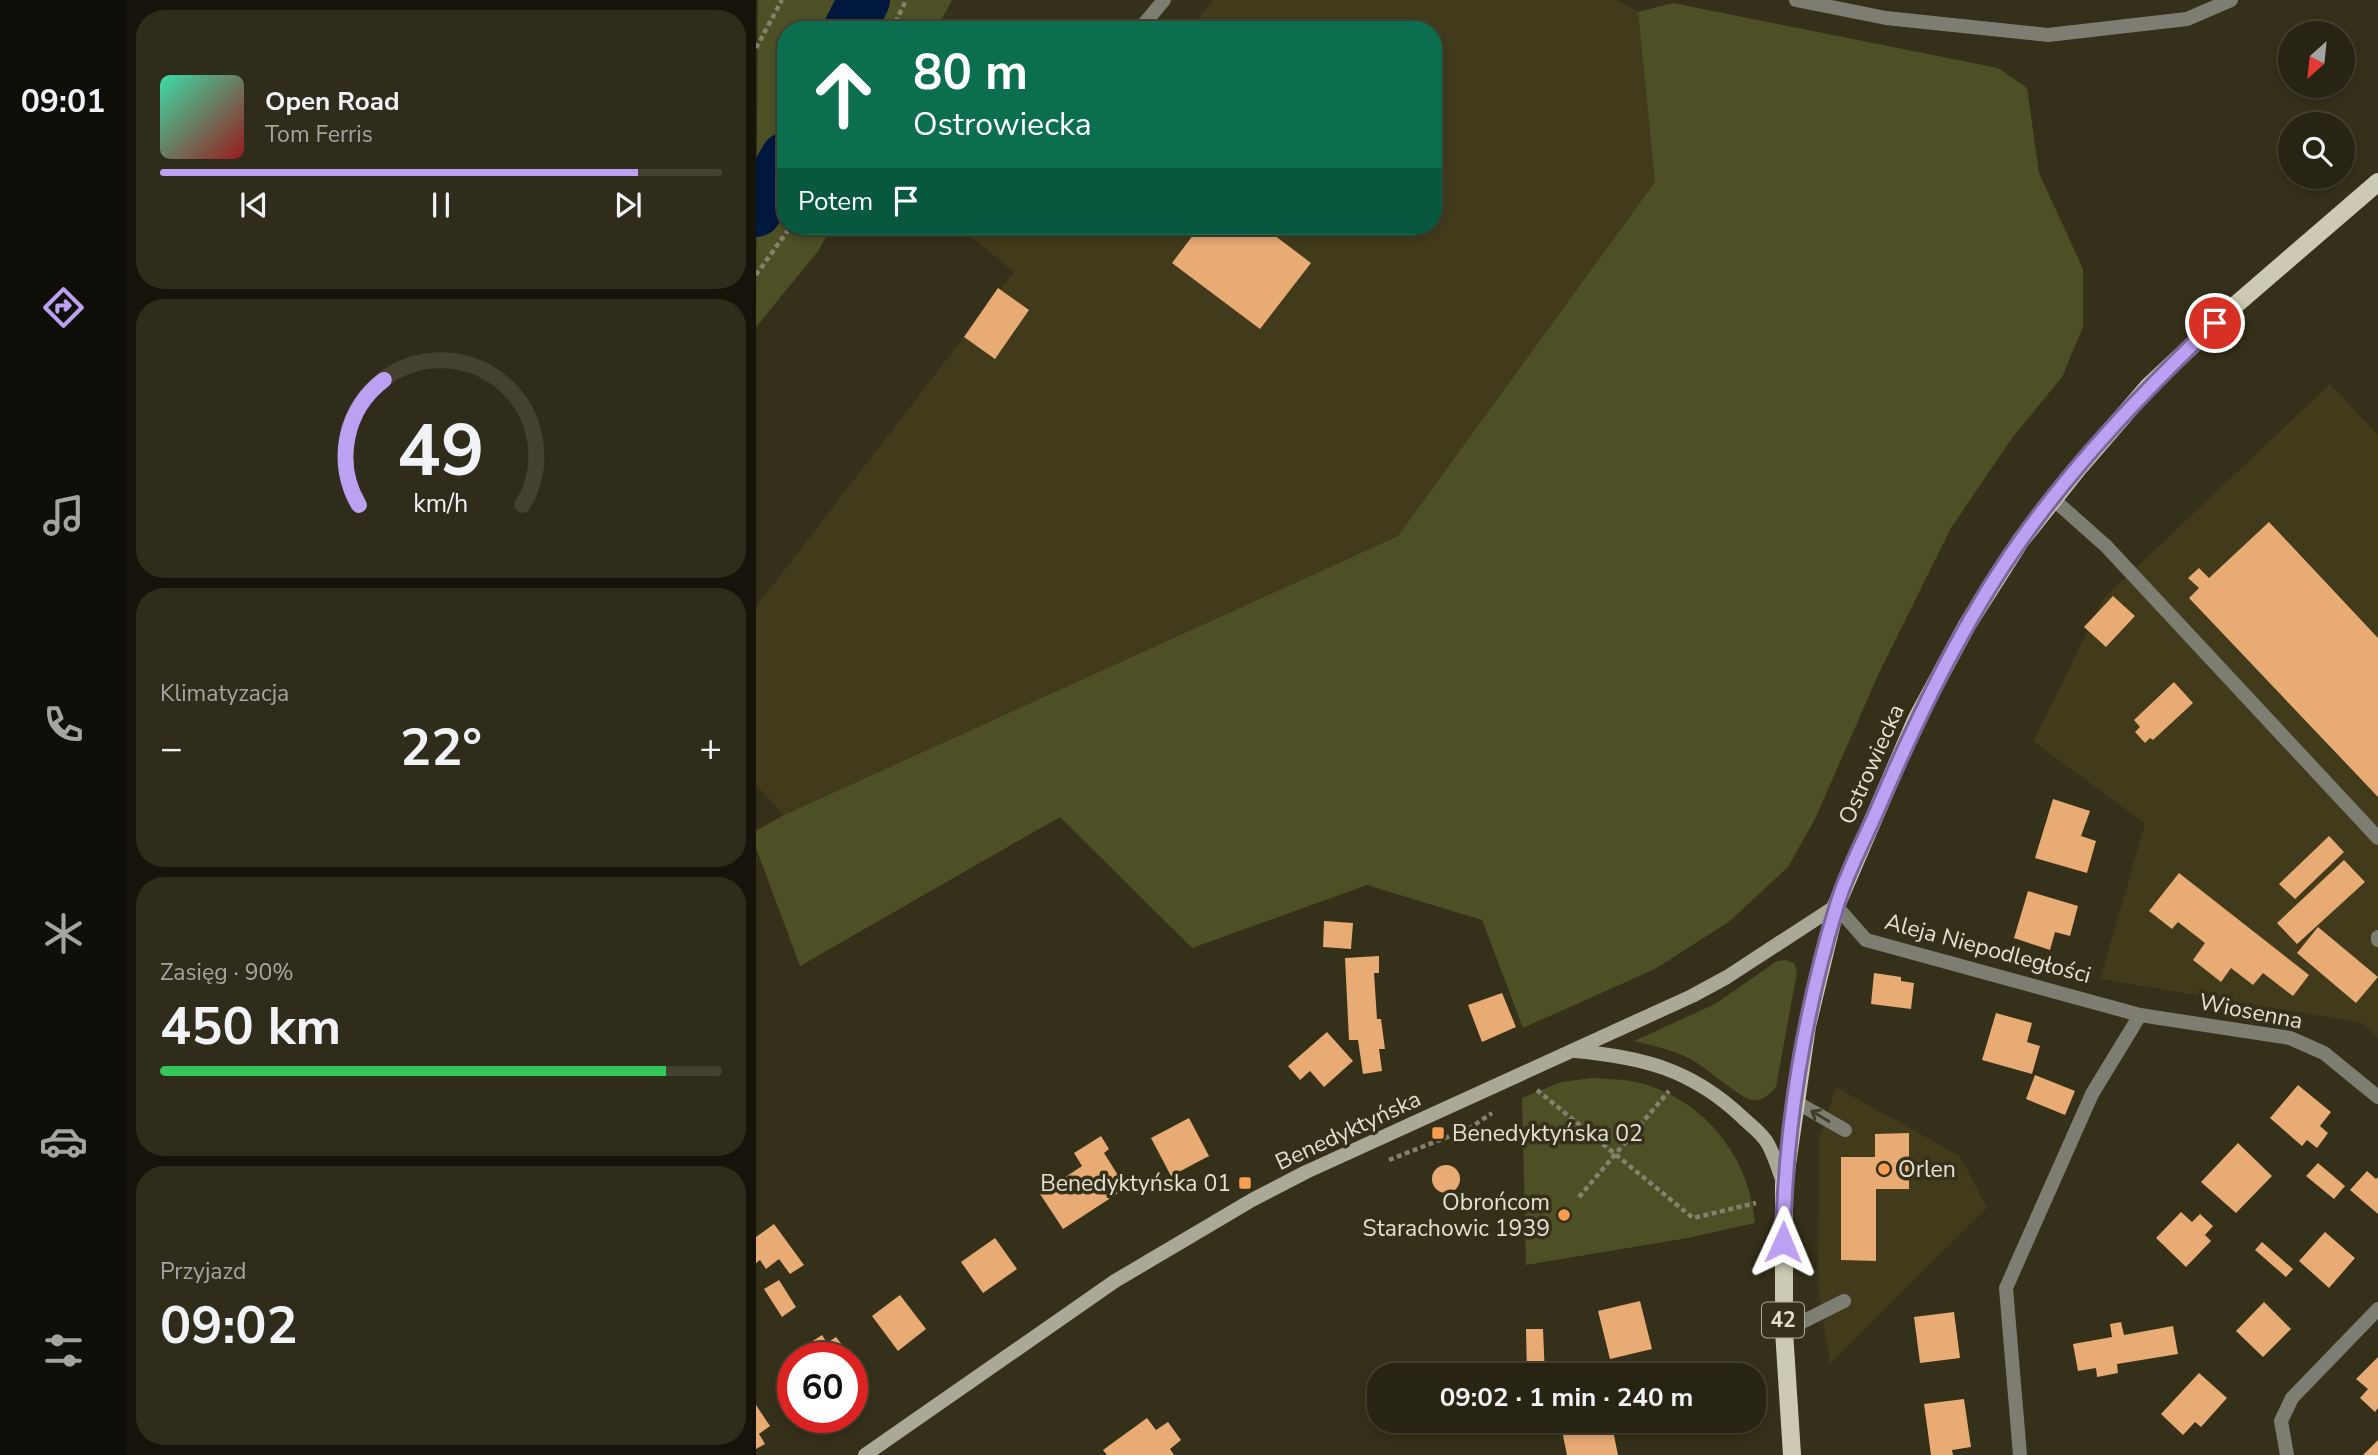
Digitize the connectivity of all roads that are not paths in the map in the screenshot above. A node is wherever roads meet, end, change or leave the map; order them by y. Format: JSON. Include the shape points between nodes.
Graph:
{"nodes":[{"id":1,"x":1164,"y":0,"type":"edge"},
{"id":2,"x":1796,"y":0,"type":"edge"},
{"id":3,"x":2231,"y":0,"type":"edge"},
{"id":4,"x":1146,"y":21,"type":"edge"},
{"id":5,"x":2378,"y":182,"type":"edge"},
{"id":6,"x":2053,"y":499,"type":"junction"},
{"id":7,"x":2378,"y":838,"type":"edge"},
{"id":8,"x":1836,"y":906,"type":"junction"},
{"id":9,"x":2140,"y":1015,"type":"junction"},
{"id":10,"x":1573,"y":1051,"type":"junction"},
{"id":11,"x":2378,"y":1097,"type":"edge"},
{"id":12,"x":1796,"y":1102,"type":"junction"},
{"id":13,"x":1845,"y":1130,"type":"dead end"},
{"id":14,"x":1784,"y":1185,"type":"junction"},
{"id":15,"x":1844,"y":1301,"type":"dead end"},
{"id":16,"x":2378,"y":1309,"type":"edge"},
{"id":17,"x":1784,"y":1331,"type":"junction"},
{"id":18,"x":865,"y":1455,"type":"edge"},
{"id":19,"x":1792,"y":1455,"type":"edge"},
{"id":20,"x":2020,"y":1455,"type":"edge"},
{"id":21,"x":2287,"y":1455,"type":"edge"}],
"edges":[{"from":1,"to":4,"type":"street"},
{"from":2,"to":3,"type":"street","via":[[1886,18],[2048,36],[2188,19]]},
{"from":5,"to":6,"type":"main road","name":"Ostrowiecka","number":"42","via":[[2148,386]]},
{"from":6,"to":7,"type":"street","via":[[2106,546]]},
{"from":6,"to":8,"type":"main road","name":"Ostrowiecka","number":"42","via":[[1967,625],[1916,720]]},
{"from":8,"to":9,"type":"street","name":"Aleja Niepodległości","via":[[1866,940]]},
{"from":8,"to":10,"type":"street","name":"Benedyktyńska","via":[[1727,977]]},
{"from":8,"to":12,"type":"main road","number":"42","via":[[1807,1026]]},
{"from":9,"to":11,"type":"street","name":"Wiosenna","via":[[2290,1038],[2323,1053]]},
{"from":9,"to":20,"type":"street","via":[[2092,1094],[2006,1288]]},
{"from":10,"to":14,"type":"street","via":[[1658,1063],[1693,1080],[1734,1109],[1767,1142]]},
{"from":10,"to":18,"type":"street","name":"Benedyktyńska","via":[[1306,1172],[1206,1226],[1115,1281]]},
{"from":13,"to":12,"type":"street","one_way":true},
{"from":12,"to":14,"type":"main road","number":"42"},
{"from":14,"to":17,"type":"main road","number":"42"},
{"from":15,"to":17,"type":"street"},
{"from":16,"to":21,"type":"street","via":[[2292,1398],[2281,1421]]},
{"from":17,"to":19,"type":"main road","number":"42"}]}
